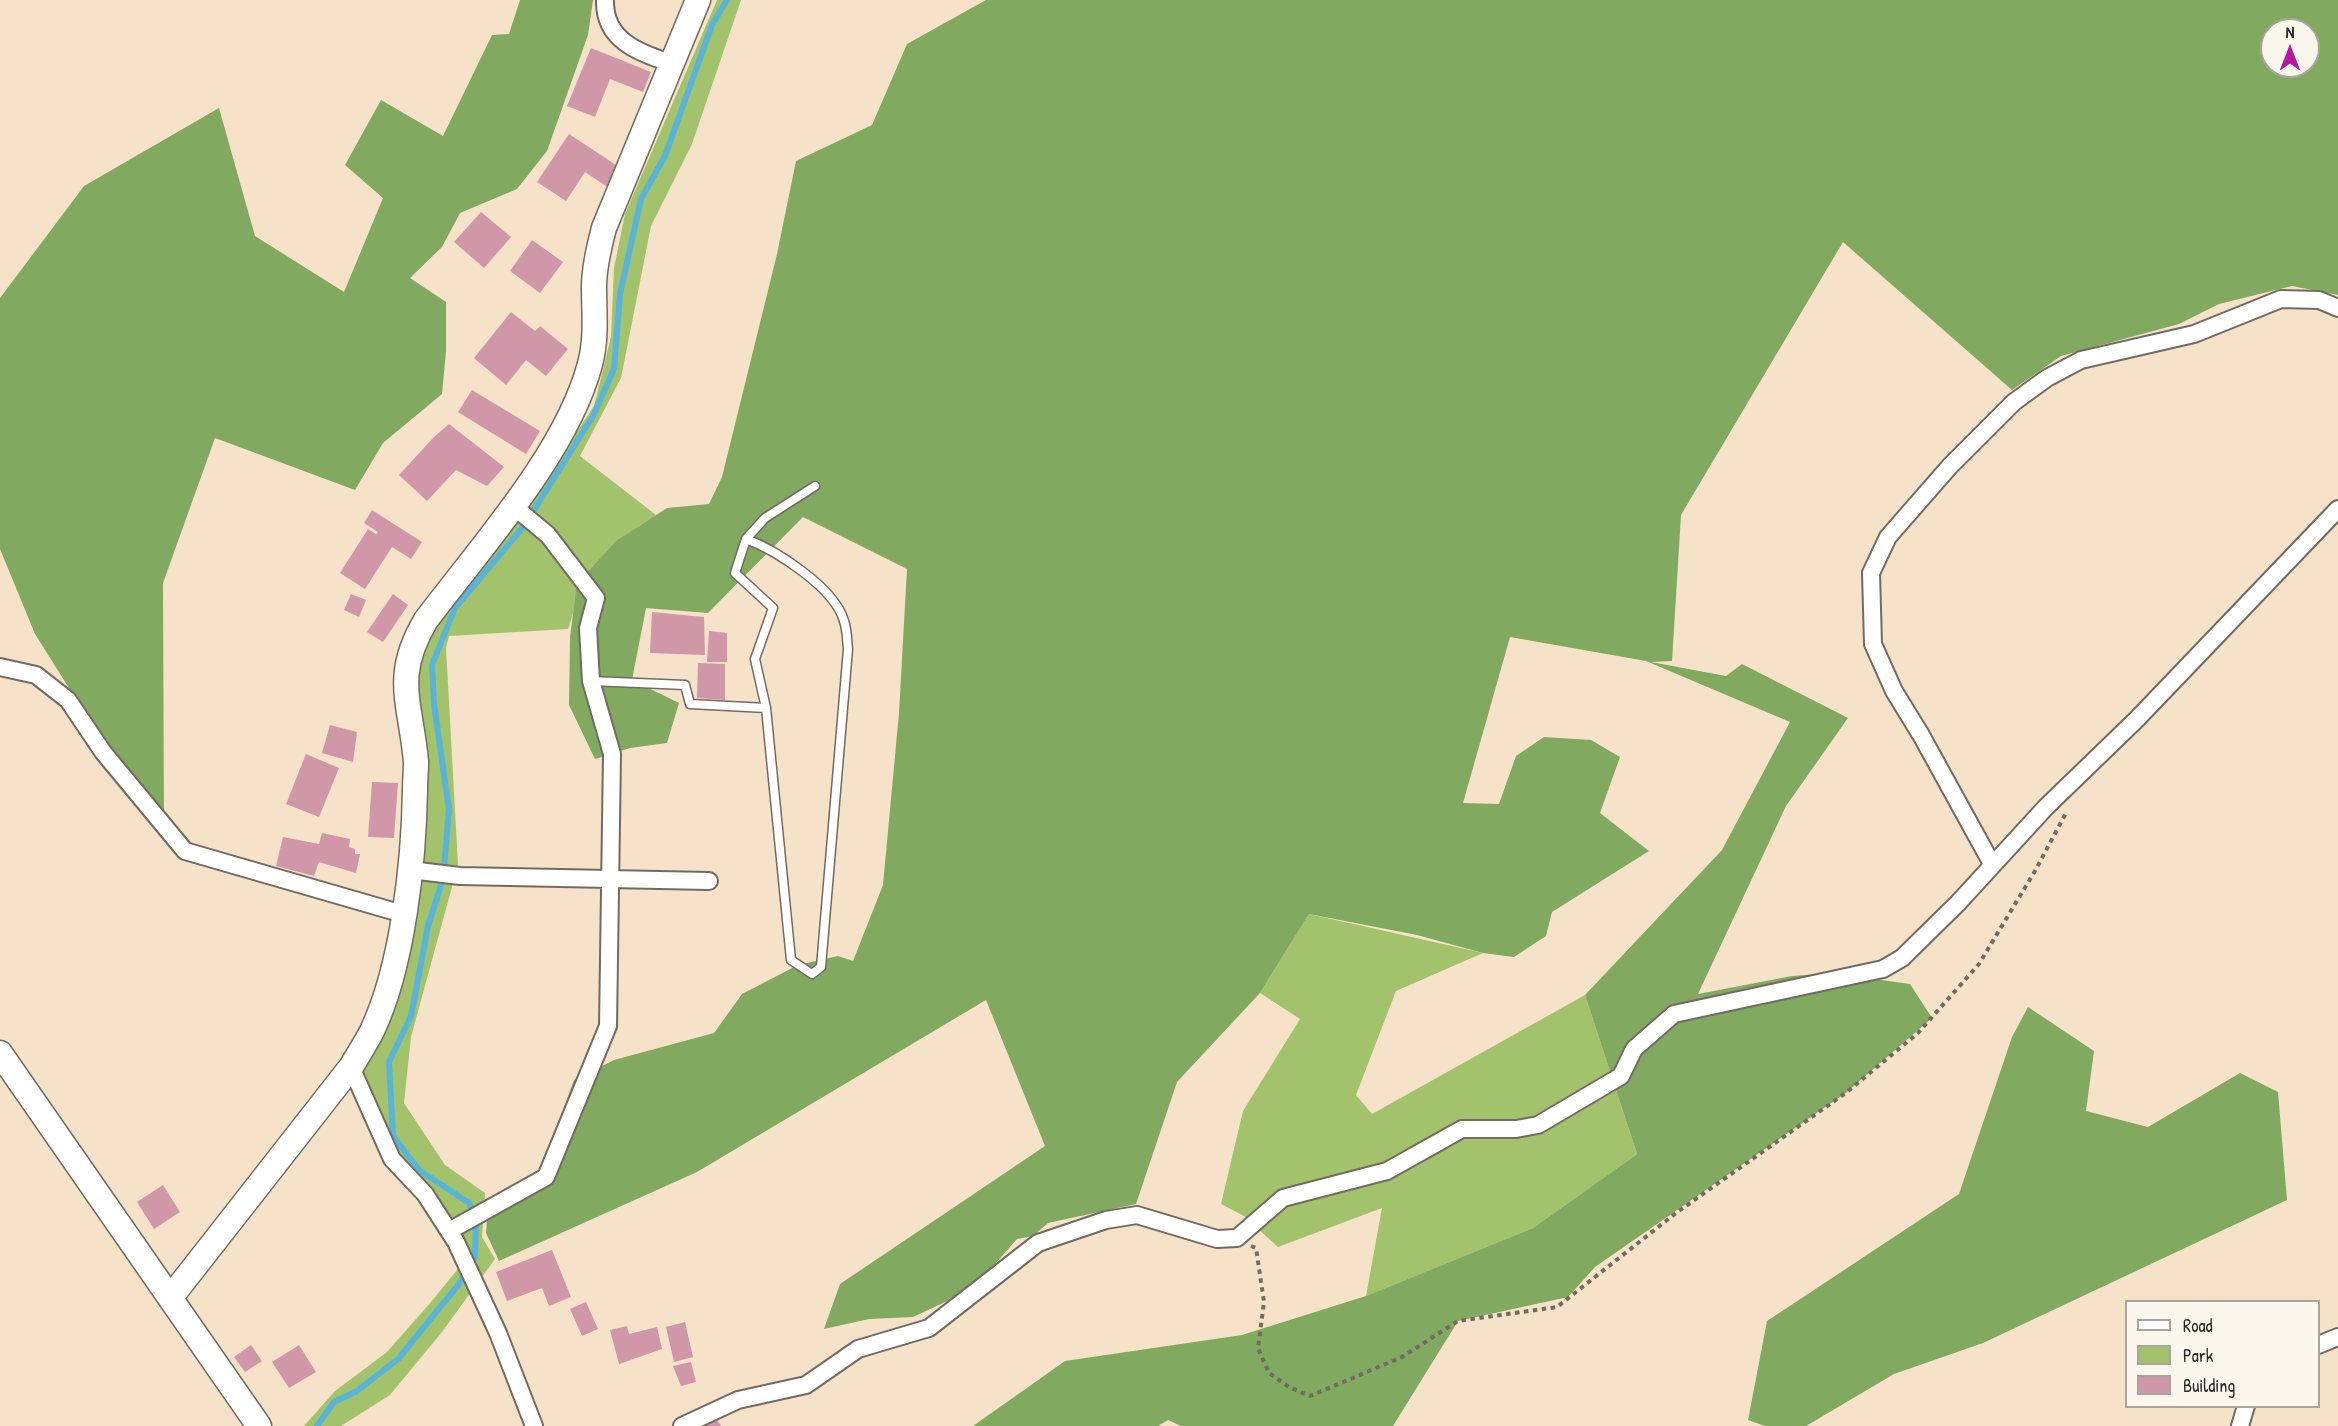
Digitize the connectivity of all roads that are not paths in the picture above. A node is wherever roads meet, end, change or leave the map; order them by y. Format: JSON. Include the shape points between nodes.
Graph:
{"nodes":[{"id":1,"x":605,"y":0,"type":"edge"},
{"id":2,"x":698,"y":0,"type":"edge"},
{"id":3,"x":670,"y":63,"type":"junction"},
{"id":4,"x":2338,"y":308,"type":"edge"},
{"id":5,"x":815,"y":486,"type":"dead end"},
{"id":6,"x":512,"y":505,"type":"junction"},
{"id":7,"x":2338,"y":509,"type":"edge"},
{"id":8,"x":746,"y":539,"type":"junction"},
{"id":9,"x":0,"y":667,"type":"edge"},
{"id":10,"x":591,"y":681,"type":"junction"},
{"id":11,"x":766,"y":708,"type":"junction"},
{"id":12,"x":1992,"y":864,"type":"junction"},
{"id":13,"x":410,"y":870,"type":"junction"},
{"id":14,"x":611,"y":877,"type":"junction"},
{"id":15,"x":709,"y":881,"type":"dead end"},
{"id":16,"x":403,"y":914,"type":"junction"},
{"id":17,"x":0,"y":1053,"type":"edge"},
{"id":18,"x":351,"y":1066,"type":"junction"},
{"id":19,"x":449,"y":1231,"type":"junction"},
{"id":20,"x":171,"y":1296,"type":"junction"},
{"id":21,"x":2338,"y":1337,"type":"edge"},
{"id":22,"x":2320,"y":1346,"type":"edge"},
{"id":23,"x":2246,"y":1408,"type":"edge"},
{"id":24,"x":259,"y":1426,"type":"edge"},
{"id":25,"x":534,"y":1426,"type":"edge"},
{"id":26,"x":682,"y":1426,"type":"edge"},
{"id":27,"x":2240,"y":1426,"type":"edge"}],
"edges":[{"from":1,"to":3,"type":"street","via":[[616,35],[633,50]]},
{"from":2,"to":3,"type":"street"},
{"from":3,"to":6,"type":"street","via":[[604,228],[594,285],[595,343],[590,366],[560,437]]},
{"from":4,"to":12,"type":"street","via":[[2319,300],[2281,299],[2194,334],[2081,360],[2014,402],[1950,466],[1888,537],[1871,573],[1874,644],[1894,691]]},
{"from":5,"to":8,"type":"lane","via":[[765,518]]},
{"from":6,"to":10,"type":"street","via":[[548,535],[596,598],[588,628]]},
{"from":6,"to":13,"type":"street","via":[[412,643],[405,685],[416,762]]},
{"from":7,"to":12,"type":"street"},
{"from":8,"to":11,"type":"lane","via":[[735,573],[773,608],[755,659]]},
{"from":8,"to":11,"type":"lane","via":[[768,547],[832,597],[844,621],[848,649],[822,956],[821,967],[812,974],[791,960]]},
{"from":9,"to":16,"type":"street","via":[[36,675],[68,700],[103,752],[185,851]]},
{"from":10,"to":11,"type":"lane","via":[[685,686],[690,704]]},
{"from":10,"to":14,"type":"street","via":[[612,754]]},
{"from":12,"to":26,"type":"street","via":[[1950,911],[1902,957],[1883,969],[1674,1014],[1634,1049],[1621,1076],[1538,1125],[1462,1129],[1387,1171],[1283,1198],[1237,1238],[1217,1239],[1137,1215],[1038,1243],[929,1328],[858,1349],[806,1385],[738,1400]]},
{"from":13,"to":14,"type":"street","via":[[460,876]]},
{"from":13,"to":16,"type":"street"},
{"from":14,"to":15,"type":"street"},
{"from":14,"to":19,"type":"street","via":[[608,1026],[546,1177]]},
{"from":16,"to":18,"type":"street","via":[[384,1002]]},
{"from":17,"to":20,"type":"street"},
{"from":18,"to":19,"type":"street","via":[[392,1159],[425,1194]]},
{"from":18,"to":20,"type":"street"},
{"from":19,"to":25,"type":"street","via":[[498,1332]]},
{"from":20,"to":24,"type":"street"},
{"from":21,"to":22,"type":"street"},
{"from":23,"to":27,"type":"street"}]}
